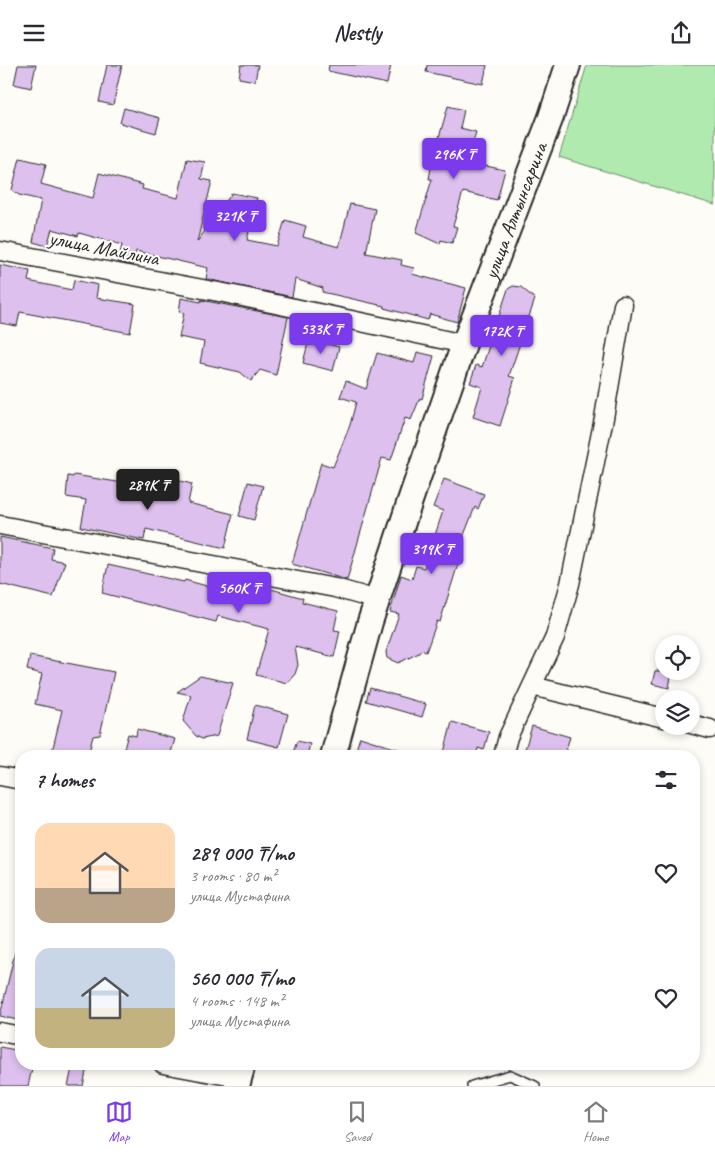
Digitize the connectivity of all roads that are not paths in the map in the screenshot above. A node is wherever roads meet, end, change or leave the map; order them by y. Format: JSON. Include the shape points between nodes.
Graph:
{"nodes":[{"id":1,"x":568,"y":65,"type":"edge"},
{"id":2,"x":0,"y":251,"type":"edge"},
{"id":3,"x":623,"y":305,"type":"dead end"},
{"id":4,"x":464,"y":344,"type":"junction"},
{"id":5,"x":0,"y":525,"type":"edge"},
{"id":6,"x":377,"y":600,"type":"junction"},
{"id":7,"x":532,"y":686,"type":"junction"},
{"id":8,"x":655,"y":716,"type":"edge"},
{"id":9,"x":700,"y":726,"type":"edge"},
{"id":10,"x":710,"y":729,"type":"dead end"},
{"id":11,"x":335,"y":750,"type":"edge"},
{"id":12,"x":505,"y":750,"type":"edge"},
{"id":13,"x":0,"y":776,"type":"edge"},
{"id":14,"x":15,"y":779,"type":"edge"},
{"id":15,"x":0,"y":1032,"type":"edge"},
{"id":16,"x":15,"y":1035,"type":"edge"},
{"id":17,"x":202,"y":1070,"type":"edge"},
{"id":18,"x":240,"y":1076,"type":"edge"},
{"id":19,"x":472,"y":1086,"type":"edge"},
{"id":20,"x":535,"y":1086,"type":"edge"}],
"edges":[{"from":1,"to":4,"type":"street","name":"улица Алтынсарина"},
{"from":2,"to":4,"type":"street","name":"улица Майлина","via":[[224,293]]},
{"from":3,"to":7,"type":"street","via":[[570,584],[555,637]]},
{"from":4,"to":6,"type":"street","name":"улица Алтынсарина"},
{"from":5,"to":6,"type":"street","via":[[335,588]]},
{"from":6,"to":11,"type":"street","name":"улица Алтынсарина"},
{"from":7,"to":8,"type":"street"},
{"from":7,"to":12,"type":"street"},
{"from":9,"to":10,"type":"street"},
{"from":13,"to":14,"type":"street"},
{"from":15,"to":16,"type":"street"},
{"from":17,"to":18,"type":"street"},
{"from":19,"to":20,"type":"lane","via":[[510,1075]]}]}
